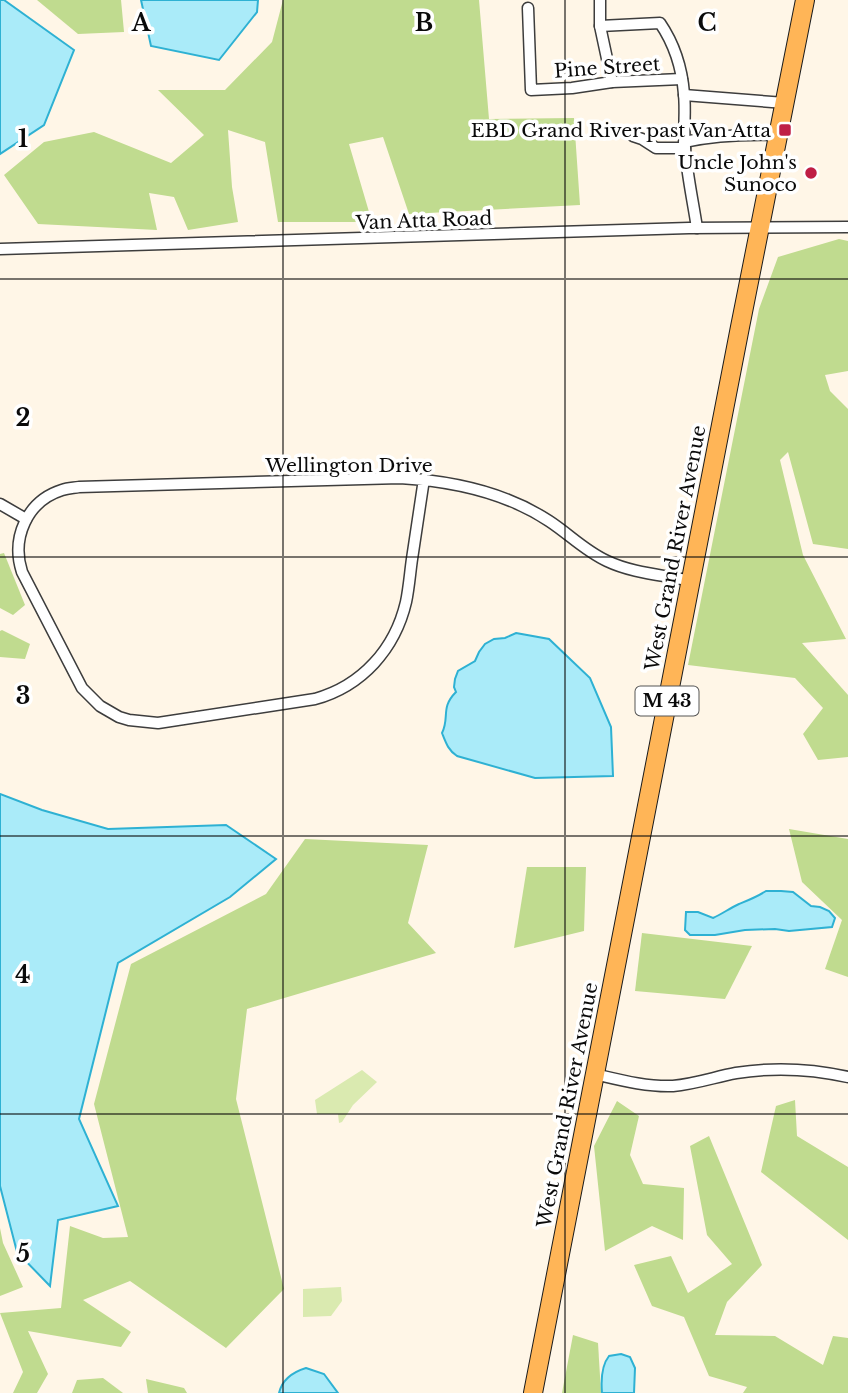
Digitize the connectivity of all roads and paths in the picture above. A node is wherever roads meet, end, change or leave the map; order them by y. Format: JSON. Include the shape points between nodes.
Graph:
{"nodes":[{"id":1,"x":600,"y":0,"type":"edge"},
{"id":2,"x":805,"y":0,"type":"edge"},
{"id":3,"x":528,"y":8,"type":"dead end"},
{"id":4,"x":600,"y":26,"type":"junction"},
{"id":5,"x":682,"y":79,"type":"junction"},
{"id":6,"x":612,"y":82,"type":"junction"},
{"id":7,"x":684,"y":95,"type":"junction"},
{"id":8,"x":785,"y":103,"type":"junction"},
{"id":9,"x":779,"y":135,"type":"junction"},
{"id":10,"x":633,"y":136,"type":"dead end"},
{"id":11,"x":685,"y":145,"type":"junction"},
{"id":12,"x":848,"y":227,"type":"edge"},
{"id":13,"x":697,"y":228,"type":"junction"},
{"id":14,"x":760,"y":228,"type":"junction"},
{"id":15,"x":0,"y":249,"type":"edge"},
{"id":16,"x":424,"y":480,"type":"junction"},
{"id":17,"x":0,"y":503,"type":"edge"},
{"id":18,"x":26,"y":519,"type":"junction"},
{"id":19,"x":691,"y":581,"type":"junction"},
{"id":20,"x":594,"y":1074,"type":"junction"},
{"id":21,"x":848,"y":1077,"type":"edge"},
{"id":22,"x":533,"y":1393,"type":"edge"}],
"edges":[{"from":1,"to":4,"type":"street"},
{"from":2,"to":8,"type":"main road","name":"West Grand River Avenue","number":"M 43"},
{"from":3,"to":6,"type":"street","name":"Pine Street","via":[[531,90]]},
{"from":4,"to":5,"type":"street","via":[[660,23],[677,53]]},
{"from":4,"to":6,"type":"street"},
{"from":5,"to":6,"type":"street","name":"Pine Street"},
{"from":5,"to":7,"type":"street"},
{"from":7,"to":8,"type":"street"},
{"from":7,"to":11,"type":"street"},
{"from":8,"to":9,"type":"main road","name":"West Grand River Avenue","number":"M 43"},
{"from":9,"to":11,"type":"street","via":[[711,136]]},
{"from":9,"to":14,"type":"main road","name":"West Grand River Avenue","number":"M 43"},
{"from":10,"to":11,"type":"street","via":[[656,148]]},
{"from":11,"to":13,"type":"street"},
{"from":12,"to":14,"type":"street","name":"Van Atta Road"},
{"from":13,"to":14,"type":"street","name":"Van Atta Road"},
{"from":13,"to":15,"type":"street","name":"Van Atta Road"},
{"from":14,"to":19,"type":"main road","name":"West Grand River Avenue","number":"M 43"},
{"from":16,"to":18,"type":"street","name":"Wellington Drive","via":[[79,487],[46,497]]},
{"from":16,"to":18,"type":"street","via":[[406,602],[396,634],[363,674],[348,686],[316,699],[158,723],[119,717],[82,688],[22,572],[18,545]]},
{"from":16,"to":19,"type":"street","name":"Wellington Drive","via":[[465,486],[513,502],[614,564]]},
{"from":17,"to":18,"type":"street"},
{"from":19,"to":20,"type":"main road","name":"West Grand River Avenue","number":"M 43"},
{"from":20,"to":21,"type":"street","via":[[660,1086],[787,1069]]},
{"from":20,"to":22,"type":"main road","name":"West Grand River Avenue","number":"M 43"}]}
